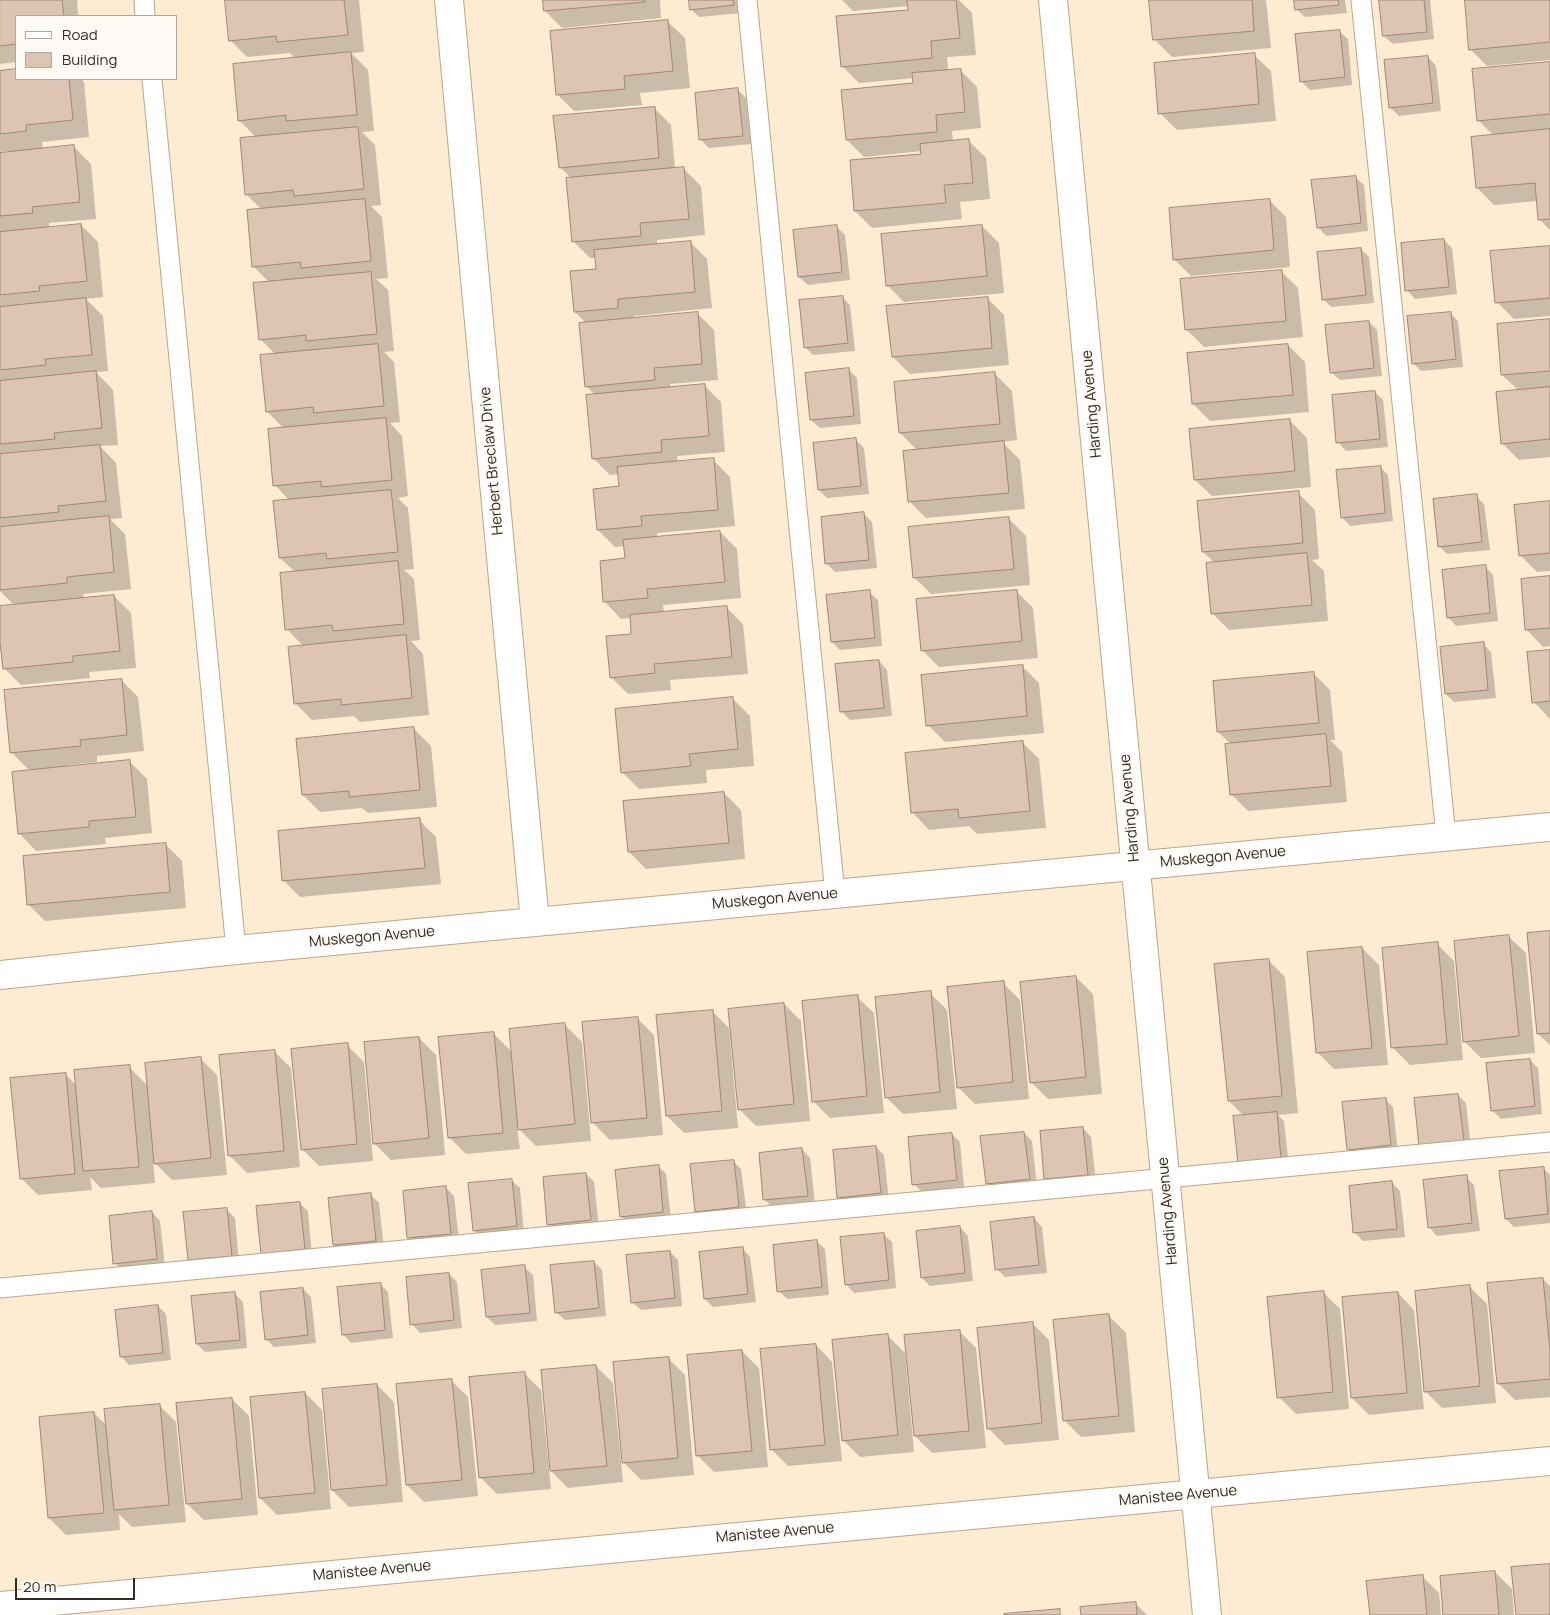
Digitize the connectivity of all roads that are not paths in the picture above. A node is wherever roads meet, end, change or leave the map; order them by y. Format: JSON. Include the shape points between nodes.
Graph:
{"nodes":[{"id":1,"x":144,"y":0,"type":"edge"},
{"id":2,"x":449,"y":0,"type":"edge"},
{"id":3,"x":747,"y":0,"type":"edge"},
{"id":4,"x":1053,"y":0,"type":"edge"},
{"id":5,"x":1361,"y":0,"type":"edge"},
{"id":6,"x":145,"y":15,"type":"edge"},
{"id":7,"x":152,"y":80,"type":"edge"},
{"id":8,"x":1550,"y":827,"type":"edge"},
{"id":9,"x":1446,"y":836,"type":"junction"},
{"id":10,"x":1135,"y":866,"type":"junction"},
{"id":11,"x":835,"y":894,"type":"junction"},
{"id":12,"x":535,"y":922,"type":"junction"},
{"id":13,"x":236,"y":950,"type":"junction"},
{"id":14,"x":0,"y":975,"type":"edge"},
{"id":15,"x":1550,"y":1142,"type":"edge"},
{"id":16,"x":1165,"y":1178,"type":"junction"},
{"id":17,"x":0,"y":1288,"type":"edge"},
{"id":18,"x":1550,"y":1461,"type":"edge"},
{"id":19,"x":1195,"y":1494,"type":"junction"},
{"id":20,"x":0,"y":1606,"type":"edge"},
{"id":21,"x":1207,"y":1615,"type":"edge"}],
"edges":[{"from":1,"to":6,"type":"lane"},
{"from":2,"to":12,"type":"street","name":"Herbert Breclaw Drive"},
{"from":3,"to":11,"type":"lane"},
{"from":4,"to":10,"type":"street","name":"Harding Avenue"},
{"from":5,"to":9,"type":"lane"},
{"from":7,"to":13,"type":"lane"},
{"from":8,"to":9,"type":"street","name":"Muskegon Avenue"},
{"from":9,"to":10,"type":"street","name":"Muskegon Avenue"},
{"from":10,"to":11,"type":"street","name":"Muskegon Avenue"},
{"from":10,"to":16,"type":"street","name":"Harding Avenue"},
{"from":11,"to":12,"type":"street","name":"Muskegon Avenue"},
{"from":12,"to":13,"type":"street","name":"Muskegon Avenue"},
{"from":13,"to":14,"type":"street","name":"Muskegon Avenue"},
{"from":15,"to":16,"type":"lane"},
{"from":16,"to":17,"type":"lane"},
{"from":16,"to":19,"type":"street","name":"Harding Avenue"},
{"from":18,"to":19,"type":"street","name":"Manistee Avenue"},
{"from":19,"to":20,"type":"street","name":"Manistee Avenue"},
{"from":19,"to":21,"type":"street","name":"Harding Avenue"}]}
